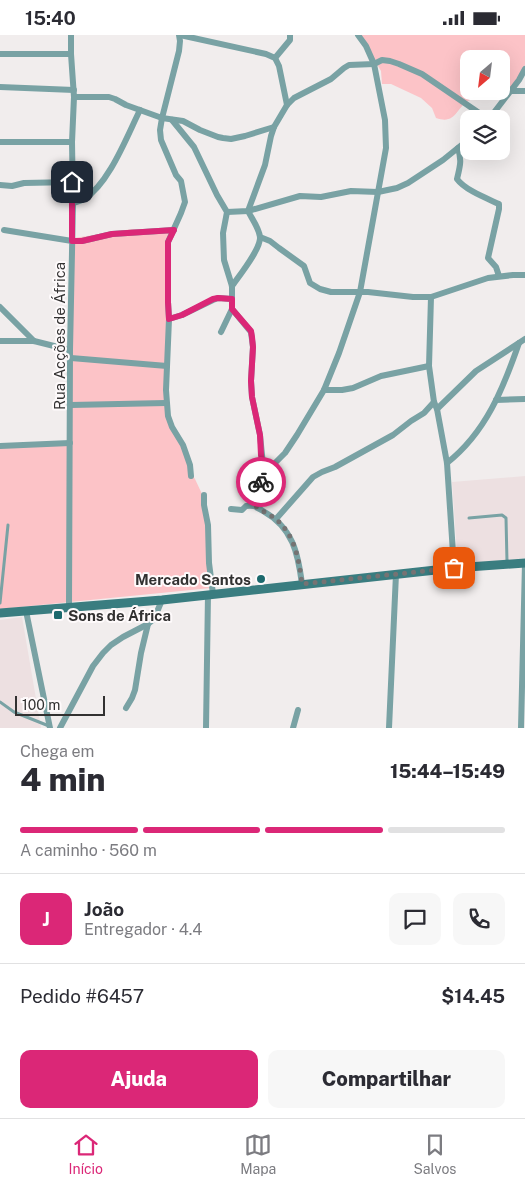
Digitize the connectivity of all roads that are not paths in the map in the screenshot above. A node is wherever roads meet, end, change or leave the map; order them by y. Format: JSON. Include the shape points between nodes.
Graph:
{"nodes":[{"id":1,"x":71,"y":35,"type":"edge"},
{"id":2,"x":180,"y":35,"type":"edge"},
{"id":3,"x":290,"y":35,"type":"edge"},
{"id":4,"x":358,"y":35,"type":"edge"},
{"id":5,"x":71,"y":53,"type":"junction"},
{"id":6,"x":0,"y":54,"type":"edge"},
{"id":7,"x":275,"y":58,"type":"junction"},
{"id":8,"x":374,"y":64,"type":"junction"},
{"id":9,"x":525,"y":69,"type":"edge"},
{"id":10,"x":0,"y":87,"type":"edge"},
{"id":11,"x":74,"y":90,"type":"junction"},
{"id":12,"x":511,"y":91,"type":"junction"},
{"id":13,"x":525,"y":91,"type":"edge"},
{"id":14,"x":74,"y":97,"type":"junction"},
{"id":15,"x":288,"y":105,"type":"junction"},
{"id":16,"x":140,"y":110,"type":"junction"},
{"id":17,"x":476,"y":110,"type":"edge"},
{"id":18,"x":496,"y":110,"type":"edge"},
{"id":19,"x":162,"y":118,"type":"junction"},
{"id":20,"x":172,"y":120,"type":"junction"},
{"id":21,"x":274,"y":127,"type":"junction"},
{"id":22,"x":0,"y":142,"type":"edge"},
{"id":23,"x":72,"y":142,"type":"junction"},
{"id":24,"x":458,"y":148,"type":"joint"},
{"id":25,"x":72,"y":182,"type":"junction"},
{"id":26,"x":0,"y":185,"type":"edge"},
{"id":27,"x":378,"y":192,"type":"junction"},
{"id":28,"x":73,"y":203,"type":"junction"},
{"id":29,"x":248,"y":211,"type":"junction"},
{"id":30,"x":227,"y":213,"type":"junction"},
{"id":31,"x":4,"y":230,"type":"dead end"},
{"id":32,"x":174,"y":230,"type":"junction"},
{"id":33,"x":260,"y":237,"type":"junction"},
{"id":34,"x":72,"y":241,"type":"junction"},
{"id":35,"x":525,"y":275,"type":"edge"},
{"id":36,"x":499,"y":276,"type":"junction"},
{"id":37,"x":232,"y":286,"type":"junction"},
{"id":38,"x":360,"y":292,"type":"junction"},
{"id":39,"x":431,"y":297,"type":"junction"},
{"id":40,"x":232,"y":299,"type":"junction"},
{"id":41,"x":0,"y":307,"type":"edge"},
{"id":42,"x":232,"y":309,"type":"junction"},
{"id":43,"x":169,"y":319,"type":"junction"},
{"id":44,"x":221,"y":332,"type":"dead end"},
{"id":45,"x":0,"y":341,"type":"edge"},
{"id":46,"x":34,"y":341,"type":"junction"},
{"id":47,"x":522,"y":341,"type":"edge"},
{"id":48,"x":70,"y":350,"type":"junction"},
{"id":49,"x":71,"y":358,"type":"junction"},
{"id":50,"x":167,"y":366,"type":"junction"},
{"id":51,"x":429,"y":366,"type":"junction"},
{"id":52,"x":324,"y":390,"type":"junction"},
{"id":53,"x":525,"y":399,"type":"edge"},
{"id":54,"x":496,"y":400,"type":"junction"},
{"id":55,"x":166,"y":403,"type":"junction"},
{"id":56,"x":71,"y":405,"type":"junction"},
{"id":57,"x":435,"y":405,"type":"junction"},
{"id":58,"x":70,"y":443,"type":"junction"},
{"id":59,"x":0,"y":446,"type":"edge"},
{"id":60,"x":447,"y":463,"type":"junction"},
{"id":61,"x":264,"y":474,"type":"junction"},
{"id":62,"x":191,"y":476,"type":"dead end"},
{"id":63,"x":204,"y":495,"type":"dead end"},
{"id":64,"x":254,"y":505,"type":"junction"},
{"id":65,"x":232,"y":509,"type":"dead end"},
{"id":66,"x":469,"y":518,"type":"dead end"},
{"id":67,"x":276,"y":519,"type":"junction"},
{"id":68,"x":8,"y":525,"type":"dead end"},
{"id":69,"x":525,"y":563,"type":"edge"},
{"id":70,"x":507,"y":564,"type":"junction"},
{"id":71,"x":454,"y":568,"type":"junction"},
{"id":72,"x":396,"y":574,"type":"junction"},
{"id":73,"x":302,"y":584,"type":"junction"},
{"id":74,"x":210,"y":594,"type":"junction"},
{"id":75,"x":162,"y":600,"type":"junction"},
{"id":76,"x":0,"y":603,"type":"edge"},
{"id":77,"x":69,"y":607,"type":"junction"},
{"id":78,"x":26,"y":611,"type":"junction"},
{"id":79,"x":0,"y":613,"type":"edge"},
{"id":80,"x":148,"y":623,"type":"junction"},
{"id":81,"x":0,"y":702,"type":"edge"},
{"id":82,"x":126,"y":708,"type":"dead end"},
{"id":83,"x":298,"y":710,"type":"dead end"},
{"id":84,"x":50,"y":727,"type":"edge"},
{"id":85,"x":60,"y":728,"type":"edge"},
{"id":86,"x":206,"y":728,"type":"edge"},
{"id":87,"x":293,"y":728,"type":"edge"},
{"id":88,"x":389,"y":728,"type":"edge"},
{"id":89,"x":522,"y":728,"type":"edge"}],
"edges":[{"from":1,"to":5,"type":"street","name":"Rua Acções de África"},
{"from":2,"to":7,"type":"street"},
{"from":2,"to":19,"type":"street"},
{"from":3,"to":7,"type":"street","via":[[286,46]]},
{"from":4,"to":8,"type":"street"},
{"from":5,"to":6,"type":"street"},
{"from":5,"to":11,"type":"street","name":"Rua Acções de África"},
{"from":7,"to":15,"type":"street"},
{"from":8,"to":15,"type":"street","via":[[349,65],[331,79],[294,98]]},
{"from":8,"to":17,"type":"street","via":[[390,61],[422,73]]},
{"from":8,"to":27,"type":"street","via":[[385,120],[386,148]]},
{"from":9,"to":12,"type":"street"},
{"from":10,"to":11,"type":"street"},
{"from":11,"to":14,"type":"street","name":"Rua Acções de África"},
{"from":12,"to":13,"type":"street"},
{"from":12,"to":18,"type":"street"},
{"from":14,"to":16,"type":"street","via":[[110,97]]},
{"from":14,"to":23,"type":"street","name":"Rua Acções de África"},
{"from":15,"to":21,"type":"street"},
{"from":16,"to":19,"type":"street"},
{"from":16,"to":28,"type":"street","via":[[106,176],[83,200]]},
{"from":19,"to":20,"type":"street"},
{"from":19,"to":32,"type":"street","via":[[161,140],[184,191],[185,202]]},
{"from":20,"to":21,"type":"street","via":[[231,139]]},
{"from":20,"to":30,"type":"street","via":[[194,147]]},
{"from":21,"to":29,"type":"street","via":[[265,165]]},
{"from":22,"to":23,"type":"street"},
{"from":23,"to":25,"type":"street","name":"Rua Acções de África"},
{"from":24,"to":27,"type":"street","via":[[408,183]]},
{"from":24,"to":36,"type":"street","via":[[461,163],[456,179],[499,204],[488,259]]},
{"from":25,"to":26,"type":"street"},
{"from":25,"to":28,"type":"street","name":"Rua Acções de África"},
{"from":27,"to":29,"type":"street","via":[[300,196]]},
{"from":27,"to":38,"type":"street"},
{"from":28,"to":34,"type":"street","name":"Rua Acções de África"},
{"from":29,"to":30,"type":"street"},
{"from":29,"to":33,"type":"street"},
{"from":30,"to":37,"type":"street","via":[[223,233],[224,260]]},
{"from":31,"to":34,"type":"street"},
{"from":32,"to":34,"type":"street","via":[[112,234]]},
{"from":32,"to":43,"type":"street","via":[[168,242]]},
{"from":33,"to":37,"type":"street","via":[[249,263]]},
{"from":33,"to":38,"type":"street","via":[[304,266],[310,283],[320,289]]},
{"from":34,"to":48,"type":"street","name":"Rua Acções de África"},
{"from":35,"to":36,"type":"street"},
{"from":36,"to":39,"type":"street"},
{"from":37,"to":40,"type":"street"},
{"from":38,"to":39,"type":"street"},
{"from":38,"to":52,"type":"street"},
{"from":39,"to":51,"type":"street"},
{"from":40,"to":42,"type":"street"},
{"from":40,"to":43,"type":"street","via":[[213,299]]},
{"from":41,"to":46,"type":"street"},
{"from":42,"to":44,"type":"street"},
{"from":42,"to":61,"type":"street","via":[[251,331],[252,397]]},
{"from":43,"to":50,"type":"street"},
{"from":45,"to":46,"type":"street"},
{"from":46,"to":48,"type":"street"},
{"from":47,"to":54,"type":"street"},
{"from":47,"to":57,"type":"street","via":[[476,371]]},
{"from":48,"to":49,"type":"street","name":"Rua Acções de África"},
{"from":49,"to":50,"type":"street"},
{"from":49,"to":56,"type":"street","name":"Rua Acções de África"},
{"from":50,"to":55,"type":"street"},
{"from":51,"to":52,"type":"street","via":[[381,376],[353,388]]},
{"from":51,"to":57,"type":"street"},
{"from":52,"to":61,"type":"street","via":[[285,453]]},
{"from":53,"to":54,"type":"street"},
{"from":54,"to":60,"type":"street","via":[[483,425]]},
{"from":55,"to":56,"type":"street"},
{"from":55,"to":62,"type":"street","via":[[172,427],[187,455]]},
{"from":56,"to":58,"type":"street","name":"Rua Acções de África"},
{"from":57,"to":60,"type":"street"},
{"from":57,"to":67,"type":"street","via":[[393,435],[313,477]]},
{"from":58,"to":59,"type":"street"},
{"from":58,"to":77,"type":"street","name":"Rua Acções de África"},
{"from":60,"to":71,"type":"street"},
{"from":61,"to":64,"type":"street"},
{"from":63,"to":74,"type":"street"},
{"from":64,"to":65,"type":"street"},
{"from":64,"to":67,"type":"street"},
{"from":66,"to":70,"type":"lane","via":[[505,516]]},
{"from":67,"to":73,"type":"street","via":[[294,545]]},
{"from":68,"to":76,"type":"lane"},
{"from":69,"to":70,"type":"main road"},
{"from":69,"to":89,"type":"street"},
{"from":70,"to":71,"type":"main road"},
{"from":71,"to":72,"type":"main road"},
{"from":72,"to":73,"type":"main road"},
{"from":72,"to":88,"type":"street"},
{"from":73,"to":74,"type":"main road"},
{"from":74,"to":75,"type":"main road"},
{"from":74,"to":86,"type":"street"},
{"from":75,"to":77,"type":"main road"},
{"from":75,"to":80,"type":"street","via":[[154,619]]},
{"from":77,"to":78,"type":"main road"},
{"from":78,"to":79,"type":"main road"},
{"from":78,"to":84,"type":"street"},
{"from":80,"to":82,"type":"street","via":[[135,690]]},
{"from":80,"to":85,"type":"street","via":[[102,653]]},
{"from":81,"to":84,"type":"lane","via":[[14,712]]},
{"from":83,"to":87,"type":"street"}]}
